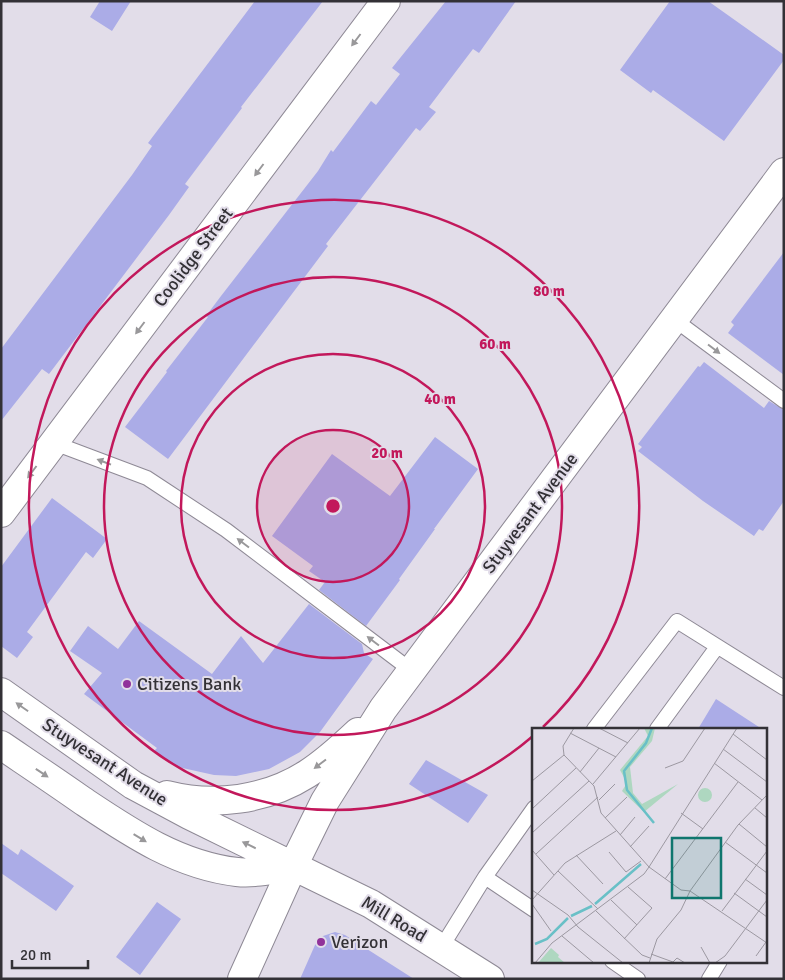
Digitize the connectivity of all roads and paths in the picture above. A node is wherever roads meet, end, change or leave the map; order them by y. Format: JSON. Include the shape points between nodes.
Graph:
{"nodes":[{"id":1,"x":386,"y":1,"type":"edge"},
{"id":2,"x":782,"y":178,"type":"edge"},
{"id":3,"x":675,"y":320,"type":"junction"},
{"id":4,"x":784,"y":401,"type":"edge"},
{"id":5,"x":54,"y":443,"type":"junction"},
{"id":6,"x":1,"y":513,"type":"edge"},
{"id":7,"x":717,"y":647,"type":"junction"},
{"id":8,"x":412,"y":671,"type":"junction"},
{"id":9,"x":784,"y":688,"type":"edge"},
{"id":10,"x":1,"y":692,"type":"edge"},
{"id":11,"x":383,"y":709,"type":"junction"},
{"id":12,"x":595,"y":728,"type":"edge"},
{"id":13,"x":658,"y":728,"type":"edge"},
{"id":14,"x":1,"y":745,"type":"edge"},
{"id":15,"x":133,"y":785,"type":"junction"},
{"id":16,"x":531,"y":816,"type":"edge"},
{"id":17,"x":293,"y":866,"type":"junction"},
{"id":18,"x":485,"y":878,"type":"junction"},
{"id":19,"x":532,"y":909,"type":"edge"},
{"id":20,"x":441,"y":948,"type":"junction"},
{"id":21,"x":613,"y":962,"type":"edge"},
{"id":22,"x":719,"y":962,"type":"edge"},
{"id":23,"x":242,"y":979,"type":"edge"},
{"id":24,"x":490,"y":979,"type":"edge"},
{"id":25,"x":638,"y":979,"type":"edge"},
{"id":26,"x":709,"y":979,"type":"edge"}],
"edges":[{"from":1,"to":5,"type":"main road","name":"Coolidge Street","one_way":true},
{"from":2,"to":3,"type":"main road","name":"Stuyvesant Avenue"},
{"from":3,"to":4,"type":"lane","one_way":true},
{"from":3,"to":8,"type":"main road","name":"Stuyvesant Avenue"},
{"from":5,"to":6,"type":"main road","name":"Coolidge Street","one_way":true},
{"from":8,"to":5,"type":"lane","one_way":true,"via":[[226,530],[147,478]]},
{"from":7,"to":9,"type":"lane"},
{"from":7,"to":12,"type":"lane","via":[[677,621]]},
{"from":7,"to":13,"type":"lane"},
{"from":8,"to":11,"type":"main road","name":"Stuyvesant Avenue"},
{"from":15,"to":10,"type":"main road","name":"Stuyvesant Avenue","one_way":true},
{"from":11,"to":15,"type":"main road","one_way":true,"via":[[307,774],[261,795],[234,800],[184,800]]},
{"from":11,"to":17,"type":"main road","name":"Stuyvesant Avenue","via":[[325,801]]},
{"from":14,"to":17,"type":"main road","one_way":true,"via":[[115,822],[171,854],[205,866],[238,872]]},
{"from":17,"to":15,"type":"main road","name":"Stuyvesant Avenue","one_way":true},
{"from":16,"to":18,"type":"lane"},
{"from":17,"to":20,"type":"main road","name":"Mill Road","via":[[371,904]]},
{"from":17,"to":23,"type":"main road"},
{"from":18,"to":19,"type":"lane"},
{"from":18,"to":20,"type":"lane"},
{"from":20,"to":24,"type":"main road","name":"Mill Road"},
{"from":21,"to":25,"type":"lane"},
{"from":22,"to":26,"type":"lane"}]}
